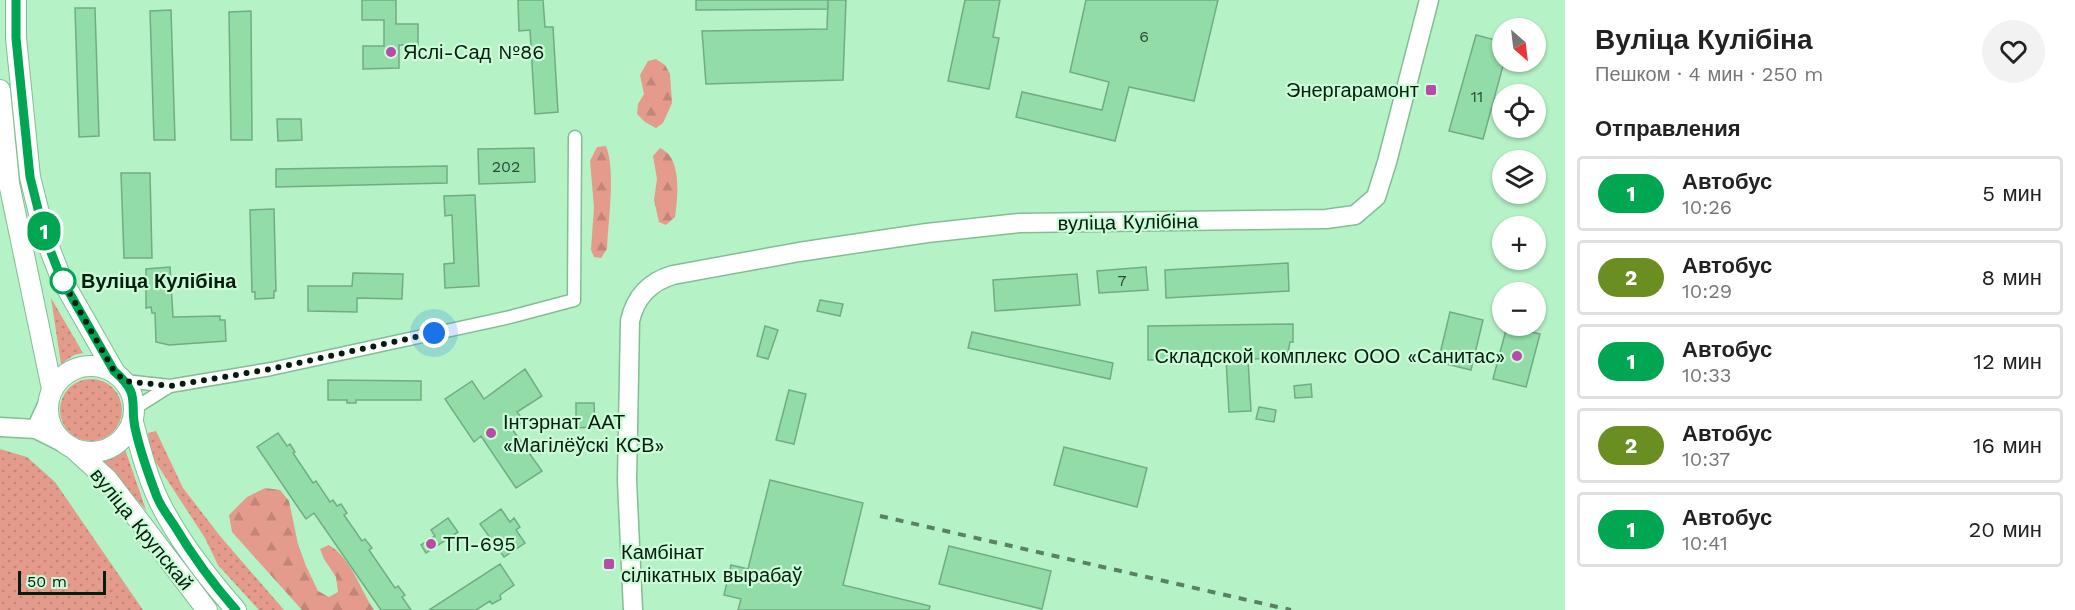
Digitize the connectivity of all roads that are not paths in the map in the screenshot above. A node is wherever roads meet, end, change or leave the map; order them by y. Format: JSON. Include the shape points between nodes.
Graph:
{"nodes":[{"id":1,"x":16,"y":0,"type":"edge"},
{"id":2,"x":1429,"y":0,"type":"edge"},
{"id":3,"x":0,"y":90,"type":"edge"},
{"id":4,"x":575,"y":137,"type":"dead end"},
{"id":5,"x":120,"y":376,"type":"junction"},
{"id":6,"x":170,"y":386,"type":"junction"},
{"id":7,"x":50,"y":396,"type":"junction"},
{"id":8,"x":134,"y":415,"type":"junction"},
{"id":9,"x":0,"y":427,"type":"edge"},
{"id":10,"x":36,"y":429,"type":"junction"},
{"id":11,"x":68,"y":446,"type":"junction"},
{"id":12,"x":207,"y":610,"type":"edge"},
{"id":13,"x":236,"y":610,"type":"edge"},
{"id":14,"x":633,"y":610,"type":"edge"}],
"edges":[{"from":1,"to":5,"type":"main road","via":[[30,177],[45,237],[61,278]]},
{"from":2,"to":14,"type":"main road","name":"вуліца Кулібіна","via":[[1376,196],[1355,215],[1326,219],[1019,223],[811,250],[673,275],[644,291],[633,307],[630,321],[627,481]]},
{"from":3,"to":7,"type":"main road","via":[[9,183]]},
{"from":4,"to":6,"type":"street","via":[[574,300],[510,318],[271,369]]},
{"from":5,"to":6,"type":"street"},
{"from":5,"to":7,"type":"main road","via":[[101,366],[87,365],[61,377]]},
{"from":5,"to":8,"type":"main road","via":[[132,393]]},
{"from":6,"to":8,"type":"street"},
{"from":7,"to":10,"type":"main road"},
{"from":7,"to":11,"type":"main road","via":[[48,417],[53,431]]},
{"from":8,"to":11,"type":"main road","via":[[127,435],[116,445],[88,452]]},
{"from":8,"to":13,"type":"main road","name":"вуліца Крупскай","via":[[140,451],[158,500],[189,550]]},
{"from":9,"to":10,"type":"main road"},
{"from":10,"to":11,"type":"main road"},
{"from":11,"to":12,"type":"main road","name":"вуліца Крупскай","via":[[108,480]]}]}
